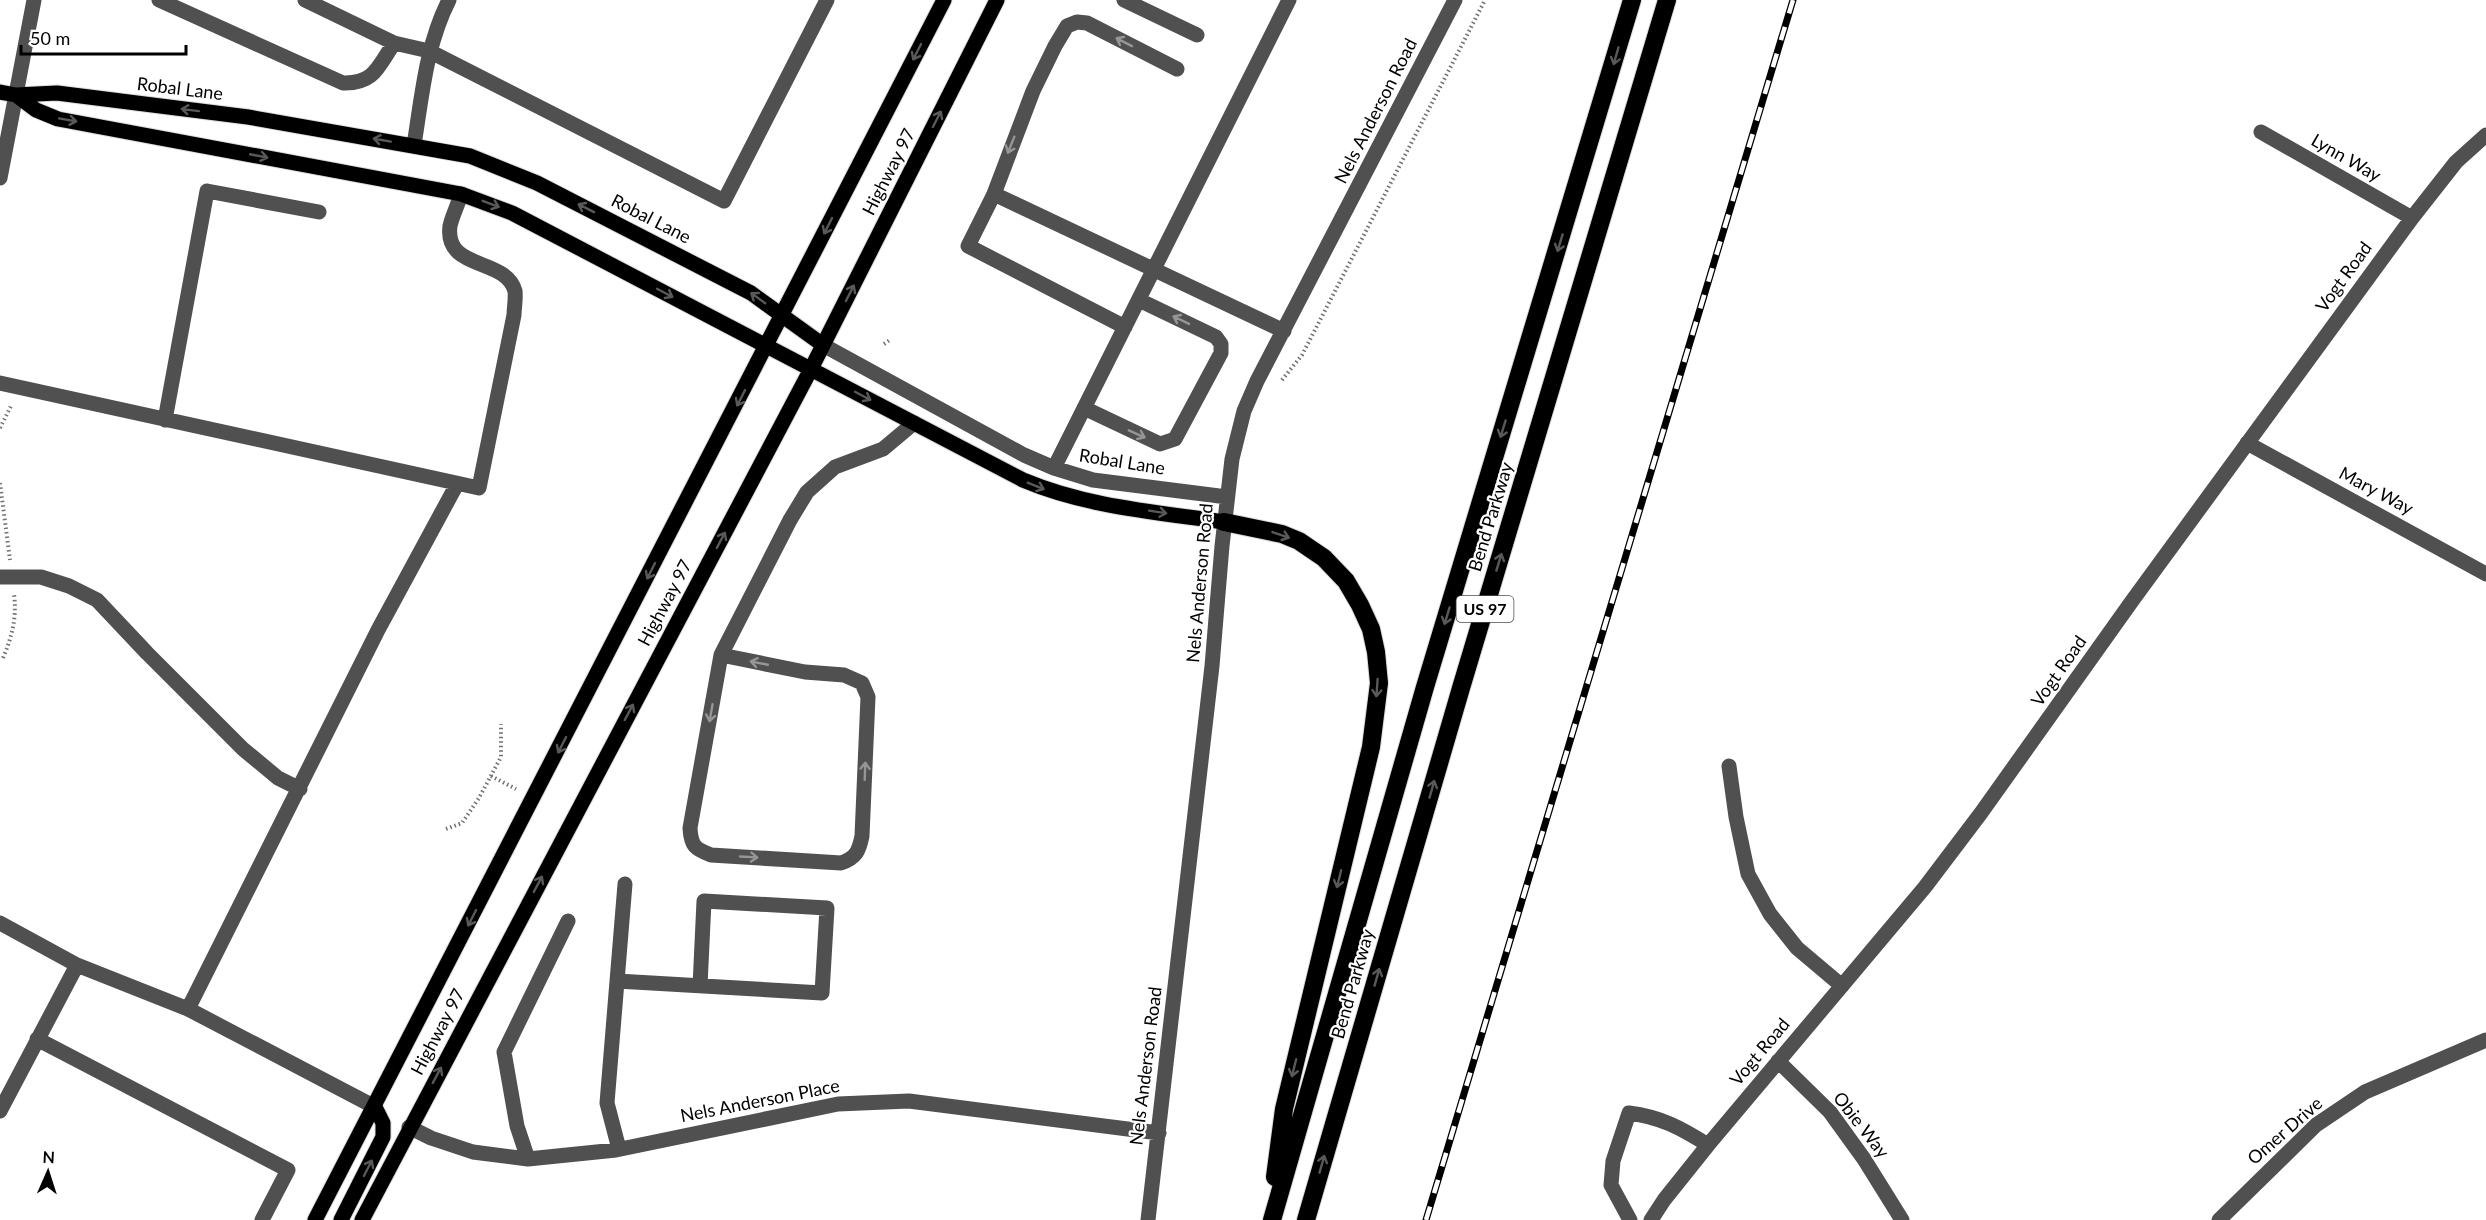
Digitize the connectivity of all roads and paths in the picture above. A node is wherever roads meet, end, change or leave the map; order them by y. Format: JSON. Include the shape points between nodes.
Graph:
{"nodes":[{"id":1,"x":34,"y":0,"type":"edge"},
{"id":2,"x":159,"y":0,"type":"edge"},
{"id":3,"x":305,"y":0,"type":"edge"},
{"id":4,"x":449,"y":0,"type":"edge"},
{"id":5,"x":827,"y":0,"type":"edge"},
{"id":6,"x":944,"y":0,"type":"edge"},
{"id":7,"x":997,"y":0,"type":"edge"},
{"id":8,"x":1124,"y":0,"type":"edge"},
{"id":9,"x":1289,"y":0,"type":"edge"},
{"id":10,"x":1455,"y":0,"type":"edge"},
{"id":11,"x":1485,"y":0,"type":"edge"},
{"id":12,"x":1632,"y":0,"type":"edge"},
{"id":13,"x":1667,"y":0,"type":"edge"},
{"id":14,"x":1197,"y":35,"type":"dead end"},
{"id":15,"x":394,"y":43,"type":"junction"},
{"id":16,"x":429,"y":51,"type":"junction"},
{"id":17,"x":1177,"y":69,"type":"dead end"},
{"id":18,"x":0,"y":92,"type":"edge"},
{"id":19,"x":16,"y":95,"type":"junction"},
{"id":20,"x":2261,"y":132,"type":"dead end"},
{"id":21,"x":2486,"y":135,"type":"edge"},
{"id":22,"x":414,"y":146,"type":"junction"},
{"id":23,"x":0,"y":178,"type":"edge"},
{"id":24,"x":461,"y":194,"type":"junction"},
{"id":25,"x":994,"y":194,"type":"junction"},
{"id":26,"x":319,"y":212,"type":"dead end"},
{"id":27,"x":2412,"y":218,"type":"junction"},
{"id":28,"x":1155,"y":268,"type":"junction"},
{"id":29,"x":1139,"y":300,"type":"junction"},
{"id":30,"x":782,"y":315,"type":"junction"},
{"id":31,"x":1125,"y":327,"type":"junction"},
{"id":32,"x":1284,"y":331,"type":"junction"},
{"id":33,"x":891,"y":339,"type":"dead end"},
{"id":34,"x":884,"y":344,"type":"dead end"},
{"id":35,"x":823,"y":345,"type":"junction"},
{"id":36,"x":767,"y":346,"type":"junction"},
{"id":37,"x":811,"y":369,"type":"junction"},
{"id":38,"x":1282,"y":380,"type":"dead end"},
{"id":39,"x":0,"y":383,"type":"edge"},
{"id":40,"x":1084,"y":408,"type":"junction"},
{"id":41,"x":165,"y":420,"type":"junction"},
{"id":42,"x":914,"y":423,"type":"junction"},
{"id":43,"x":2247,"y":443,"type":"junction"},
{"id":44,"x":1054,"y":468,"type":"junction"},
{"id":45,"x":457,"y":484,"type":"junction"},
{"id":46,"x":1227,"y":497,"type":"junction"},
{"id":47,"x":1224,"y":522,"type":"junction"},
{"id":48,"x":2486,"y":574,"type":"edge"},
{"id":49,"x":0,"y":577,"type":"edge"},
{"id":50,"x":721,"y":655,"type":"junction"},
{"id":51,"x":501,"y":724,"type":"dead end"},
{"id":52,"x":1729,"y":766,"type":"dead end"},
{"id":53,"x":491,"y":776,"type":"junction"},
{"id":54,"x":300,"y":789,"type":"junction"},
{"id":55,"x":516,"y":789,"type":"dead end"},
{"id":56,"x":446,"y":829,"type":"dead end"},
{"id":57,"x":625,"y":884,"type":"dead end"},
{"id":58,"x":568,"y":921,"type":"dead end"},
{"id":59,"x":0,"y":923,"type":"edge"},
{"id":60,"x":77,"y":965,"type":"junction"},
{"id":61,"x":617,"y":981,"type":"junction"},
{"id":62,"x":700,"y":986,"type":"junction"},
{"id":63,"x":1842,"y":986,"type":"junction"},
{"id":64,"x":188,"y":1009,"type":"junction"},
{"id":65,"x":37,"y":1039,"type":"junction"},
{"id":66,"x":2486,"y":1040,"type":"edge"},
{"id":67,"x":1778,"y":1061,"type":"junction"},
{"id":68,"x":375,"y":1107,"type":"junction"},
{"id":69,"x":0,"y":1111,"type":"edge"},
{"id":70,"x":410,"y":1127,"type":"junction"},
{"id":71,"x":1159,"y":1132,"type":"junction"},
{"id":72,"x":1708,"y":1145,"type":"junction"},
{"id":73,"x":619,"y":1149,"type":"junction"},
{"id":74,"x":528,"y":1159,"type":"junction"},
{"id":75,"x":262,"y":1220,"type":"edge"},
{"id":76,"x":315,"y":1220,"type":"edge"},
{"id":77,"x":341,"y":1220,"type":"edge"},
{"id":78,"x":362,"y":1220,"type":"edge"},
{"id":79,"x":1148,"y":1220,"type":"edge"},
{"id":80,"x":1270,"y":1220,"type":"edge"},
{"id":81,"x":1306,"y":1220,"type":"edge"},
{"id":82,"x":1630,"y":1220,"type":"edge"},
{"id":83,"x":1651,"y":1220,"type":"edge"},
{"id":84,"x":1902,"y":1220,"type":"edge"},
{"id":85,"x":2219,"y":1220,"type":"edge"}],
"edges":[{"from":1,"to":19,"type":"street"},
{"from":2,"to":15,"type":"street","via":[[342,83],[359,83],[374,73]]},
{"from":3,"to":15,"type":"street"},
{"from":4,"to":16,"type":"street"},
{"from":5,"to":16,"type":"street","via":[[724,201]]},
{"from":6,"to":30,"type":"main road","name":"Highway 97","one_way":true},
{"from":35,"to":7,"type":"main road","name":"Highway 97","one_way":true},
{"from":8,"to":14,"type":"street"},
{"from":9,"to":28,"type":"street"},
{"from":10,"to":32,"type":"street","name":"Nels Anderson Road"},
{"from":11,"to":38,"type":"path","via":[[1302,355]]},
{"from":12,"to":80,"type":"highway","name":"Bend Parkway","number":"US 97","one_way":true,"via":[[1425,687]]},
{"from":81,"to":13,"type":"highway","name":"Bend Parkway","number":"US 97","one_way":true},
{"from":15,"to":16,"type":"street"},
{"from":16,"to":22,"type":"street"},
{"from":17,"to":25,"type":"street","one_way":true,"via":[[1087,23],[1067,26],[1033,92]]},
{"from":18,"to":19,"type":"main road","name":"Robal Lane"},
{"from":22,"to":19,"type":"main road","name":"Robal Lane","one_way":true,"via":[[248,117],[57,93]]},
{"from":19,"to":23,"type":"street"},
{"from":19,"to":24,"type":"main road","name":"Robal Lane","one_way":true,"via":[[36,110],[58,119]]},
{"from":20,"to":27,"type":"street","name":"Lynn Way"},
{"from":21,"to":27,"type":"street","name":"Vogt Road","via":[[2456,162]]},
{"from":30,"to":22,"type":"main road","name":"Robal Lane","one_way":true,"via":[[751,293],[537,183],[470,156]]},
{"from":24,"to":36,"type":"main road","name":"Robal Lane","one_way":true,"via":[[512,213]]},
{"from":24,"to":45,"type":"street","via":[[450,226],[454,246],[468,260],[507,276],[515,296],[479,488]]},
{"from":25,"to":28,"type":"street"},
{"from":25,"to":31,"type":"street","via":[[968,246]]},
{"from":26,"to":41,"type":"street","via":[[207,191]]},
{"from":27,"to":43,"type":"street","name":"Vogt Road"},
{"from":28,"to":29,"type":"street"},
{"from":28,"to":32,"type":"street"},
{"from":29,"to":31,"type":"street"},
{"from":40,"to":29,"type":"street","one_way":true,"via":[[1160,444],[1175,439],[1221,353],[1216,337]]},
{"from":30,"to":35,"type":"main road","name":"Robal Lane"},
{"from":30,"to":36,"type":"main road","name":"Highway 97"},
{"from":31,"to":40,"type":"street"},
{"from":32,"to":46,"type":"street","name":"Nels Anderson Road","via":[[1244,411],[1233,448]]},
{"from":33,"to":34,"type":"path"},
{"from":35,"to":37,"type":"main road","name":"Highway 97"},
{"from":35,"to":44,"type":"street","name":"Robal Lane"},
{"from":36,"to":37,"type":"main road","name":"Robal Lane"},
{"from":36,"to":68,"type":"main road","name":"Highway 97","one_way":true},
{"from":37,"to":42,"type":"main road","name":"Robal Lane","one_way":true},
{"from":70,"to":37,"type":"main road","name":"Highway 97","one_way":true},
{"from":39,"to":41,"type":"street"},
{"from":40,"to":44,"type":"street"},
{"from":41,"to":45,"type":"street"},
{"from":42,"to":47,"type":"main road","name":"Robal Lane","one_way":true,"via":[[1023,480],[1066,496]]},
{"from":42,"to":50,"type":"street","via":[[883,449],[835,467],[807,492]]},
{"from":43,"to":48,"type":"street","name":"Mary Way"},
{"from":43,"to":63,"type":"street","name":"Vogt Road","via":[[1981,813]]},
{"from":44,"to":46,"type":"street","name":"Robal Lane","via":[[1093,480]]},
{"from":45,"to":54,"type":"street","via":[[378,630]]},
{"from":46,"to":47,"type":"street","name":"Nels Anderson Road"},
{"from":47,"to":71,"type":"street","name":"Nels Anderson Road","via":[[1212,666]]},
{"from":47,"to":80,"type":"highway","one_way":true,"via":[[1262,529],[1313,550],[1346,581],[1371,629],[1376,652],[1378,683],[1371,747],[1284,1109]]},
{"from":49,"to":54,"type":"street","via":[[41,577],[97,600],[243,749],[278,778]]},
{"from":50,"to":50,"type":"street","one_way":true,"via":[[690,843],[696,850],[711,855],[841,863],[851,860],[860,850],[862,836],[868,697],[862,683],[844,675],[805,672]]},
{"from":51,"to":53,"type":"path","via":[[501,757]]},
{"from":52,"to":63,"type":"street","via":[[1748,874],[1770,914],[1797,948]]},
{"from":53,"to":55,"type":"path"},
{"from":53,"to":56,"type":"path","via":[[462,824]]},
{"from":54,"to":64,"type":"street"},
{"from":57,"to":61,"type":"street"},
{"from":58,"to":74,"type":"street","via":[[504,1052],[517,1126]]},
{"from":59,"to":60,"type":"street"},
{"from":60,"to":64,"type":"street"},
{"from":60,"to":65,"type":"street"},
{"from":61,"to":62,"type":"street"},
{"from":61,"to":73,"type":"street","via":[[607,1102]]},
{"from":62,"to":62,"type":"street","via":[[822,993],[828,908],[704,901]]},
{"from":63,"to":67,"type":"street","name":"Vogt Road"},
{"from":64,"to":68,"type":"street"},
{"from":65,"to":69,"type":"street"},
{"from":65,"to":75,"type":"street","via":[[288,1170]]},
{"from":66,"to":85,"type":"street","name":"Omer Drive","via":[[2365,1092],[2316,1125]]},
{"from":67,"to":72,"type":"street","name":"Vogt Road"},
{"from":67,"to":84,"type":"street","name":"Obie Way","via":[[1830,1112]]},
{"from":68,"to":76,"type":"main road","name":"Highway 97"},
{"from":77,"to":68,"type":"main road","one_way":true,"via":[[383,1137],[383,1123]]},
{"from":70,"to":74,"type":"street","name":"Nels Anderson Place","via":[[473,1152]]},
{"from":70,"to":78,"type":"main road","name":"Highway 97"},
{"from":71,"to":73,"type":"street","name":"Nels Anderson Place","via":[[909,1101],[873,1102],[838,1104]]},
{"from":71,"to":79,"type":"street","name":"Nels Anderson Road"},
{"from":72,"to":82,"type":"street","via":[[1654,1116],[1629,1113],[1613,1161],[1611,1185]]},
{"from":72,"to":83,"type":"street","name":"Vogt Road"},
{"from":73,"to":74,"type":"street","name":"Nels Anderson Place"}]}
